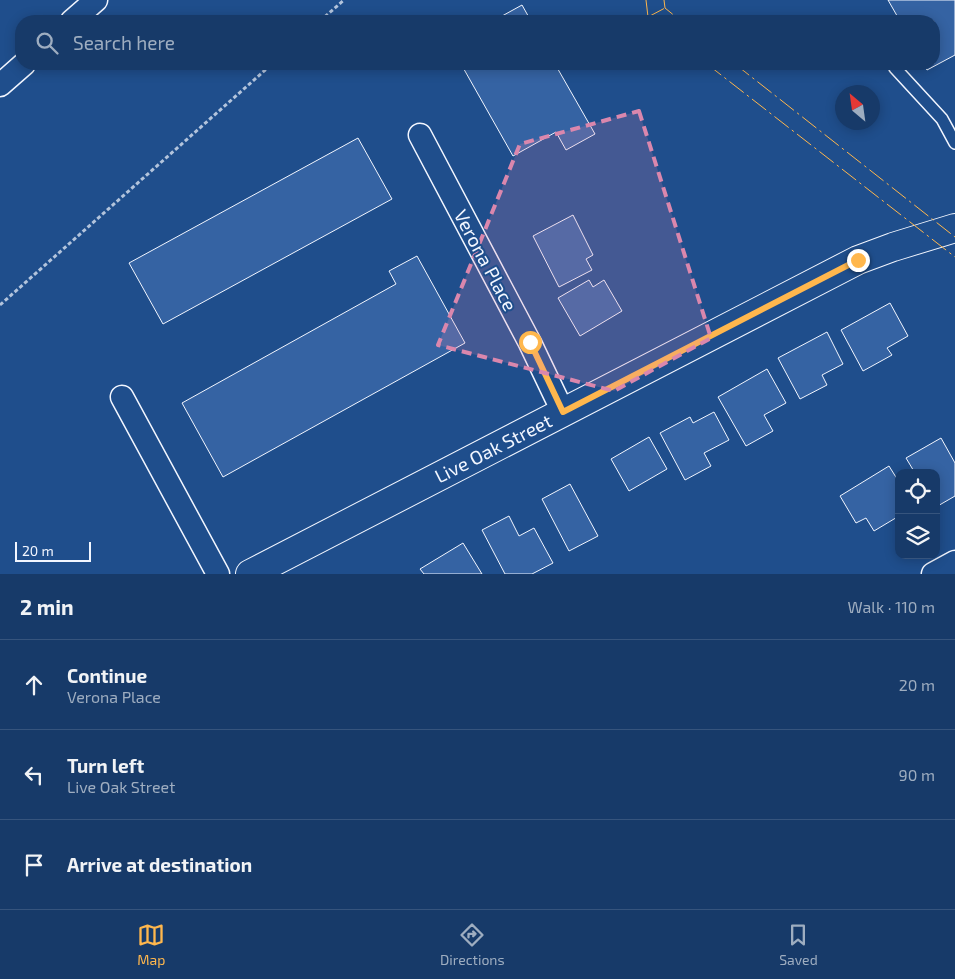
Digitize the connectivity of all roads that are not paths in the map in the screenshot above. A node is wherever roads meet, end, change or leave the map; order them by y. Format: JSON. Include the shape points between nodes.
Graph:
{"nodes":[{"id":1,"x":96,"y":0,"type":"edge"},
{"id":2,"x":79,"y":15,"type":"edge"},
{"id":3,"x":17,"y":70,"type":"edge"},
{"id":4,"x":896,"y":70,"type":"edge"},
{"id":5,"x":0,"y":85,"type":"edge"},
{"id":6,"x":420,"y":135,"type":"dead end"},
{"id":7,"x":955,"y":143,"type":"edge"},
{"id":8,"x":955,"y":228,"type":"edge"},
{"id":9,"x":122,"y":397,"type":"dead end"},
{"id":10,"x":563,"y":412,"type":"junction"},
{"id":11,"x":955,"y":562,"type":"edge"},
{"id":12,"x":218,"y":574,"type":"edge"},
{"id":13,"x":250,"y":574,"type":"edge"},
{"id":14,"x":933,"y":574,"type":"edge"}],
"edges":[{"from":1,"to":2,"type":"street"},
{"from":3,"to":5,"type":"street"},
{"from":4,"to":7,"type":"lane","via":[[942,119]]},
{"from":6,"to":10,"type":"street","name":"Verona Place","via":[[530,342]]},
{"from":8,"to":10,"type":"street","name":"Live Oak Street","via":[[858,260]]},
{"from":9,"to":12,"type":"street"},
{"from":10,"to":13,"type":"street","name":"Live Oak Street"},
{"from":11,"to":14,"type":"street"}]}
